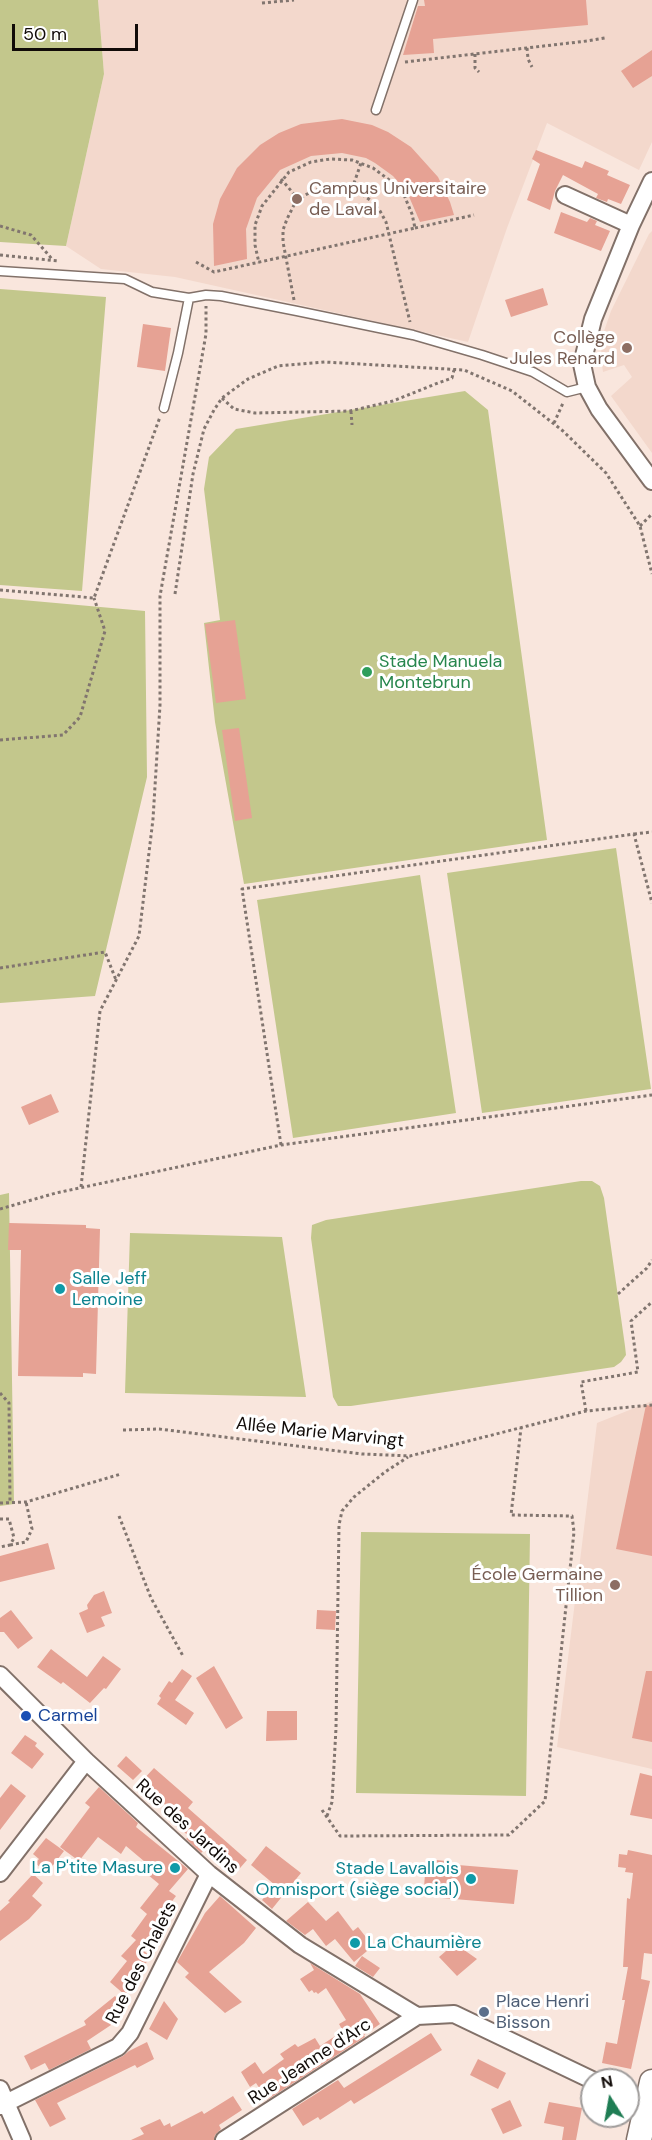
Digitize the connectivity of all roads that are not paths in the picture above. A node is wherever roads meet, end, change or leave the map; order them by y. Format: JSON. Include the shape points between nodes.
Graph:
{"nodes":[{"id":1,"x":413,"y":0,"type":"edge"},
{"id":2,"x":376,"y":110,"type":"dead end"},
{"id":3,"x":652,"y":181,"type":"edge"},
{"id":4,"x":566,"y":195,"type":"dead end"},
{"id":5,"x":631,"y":225,"type":"junction"},
{"id":6,"x":0,"y":271,"type":"edge"},
{"id":7,"x":189,"y":298,"type":"junction"},
{"id":8,"x":587,"y":387,"type":"junction"},
{"id":9,"x":164,"y":408,"type":"road end"},
{"id":10,"x":652,"y":481,"type":"edge"},
{"id":11,"x":0,"y":1675,"type":"edge"},
{"id":12,"x":86,"y":1761,"type":"junction"},
{"id":13,"x":0,"y":1873,"type":"edge"},
{"id":14,"x":209,"y":1874,"type":"junction"},
{"id":15,"x":417,"y":2016,"type":"junction"},
{"id":16,"x":580,"y":2074,"type":"edge"},
{"id":17,"x":652,"y":2082,"type":"edge"},
{"id":18,"x":2,"y":2099,"type":"edge"},
{"id":19,"x":640,"y":2099,"type":"edge"},
{"id":20,"x":22,"y":2140,"type":"edge"},
{"id":21,"x":224,"y":2140,"type":"edge"}],
"edges":[{"from":1,"to":2,"type":"lane"},
{"from":3,"to":5,"type":"street"},
{"from":4,"to":5,"type":"street"},
{"from":5,"to":8,"type":"street","via":[[592,319],[582,364]]},
{"from":6,"to":7,"type":"lane","via":[[125,279],[152,292]]},
{"from":7,"to":8,"type":"lane","via":[[221,296],[413,335],[533,372],[567,393]]},
{"from":7,"to":9,"type":"lane"},
{"from":8,"to":10,"type":"street"},
{"from":11,"to":12,"type":"street","name":"Rue des Jardins"},
{"from":12,"to":13,"type":"street"},
{"from":12,"to":14,"type":"street","name":"Rue des Jardins"},
{"from":14,"to":15,"type":"street","name":"Rue des Jardins","via":[[300,1945]]},
{"from":14,"to":18,"type":"street","name":"Rue des Chalets","via":[[129,2033],[117,2047]]},
{"from":15,"to":16,"type":"street","via":[[454,2014]]},
{"from":15,"to":21,"type":"street","name":"Rue Jeanne d'Arc"},
{"from":17,"to":19,"type":"street"},
{"from":18,"to":20,"type":"street"}]}
